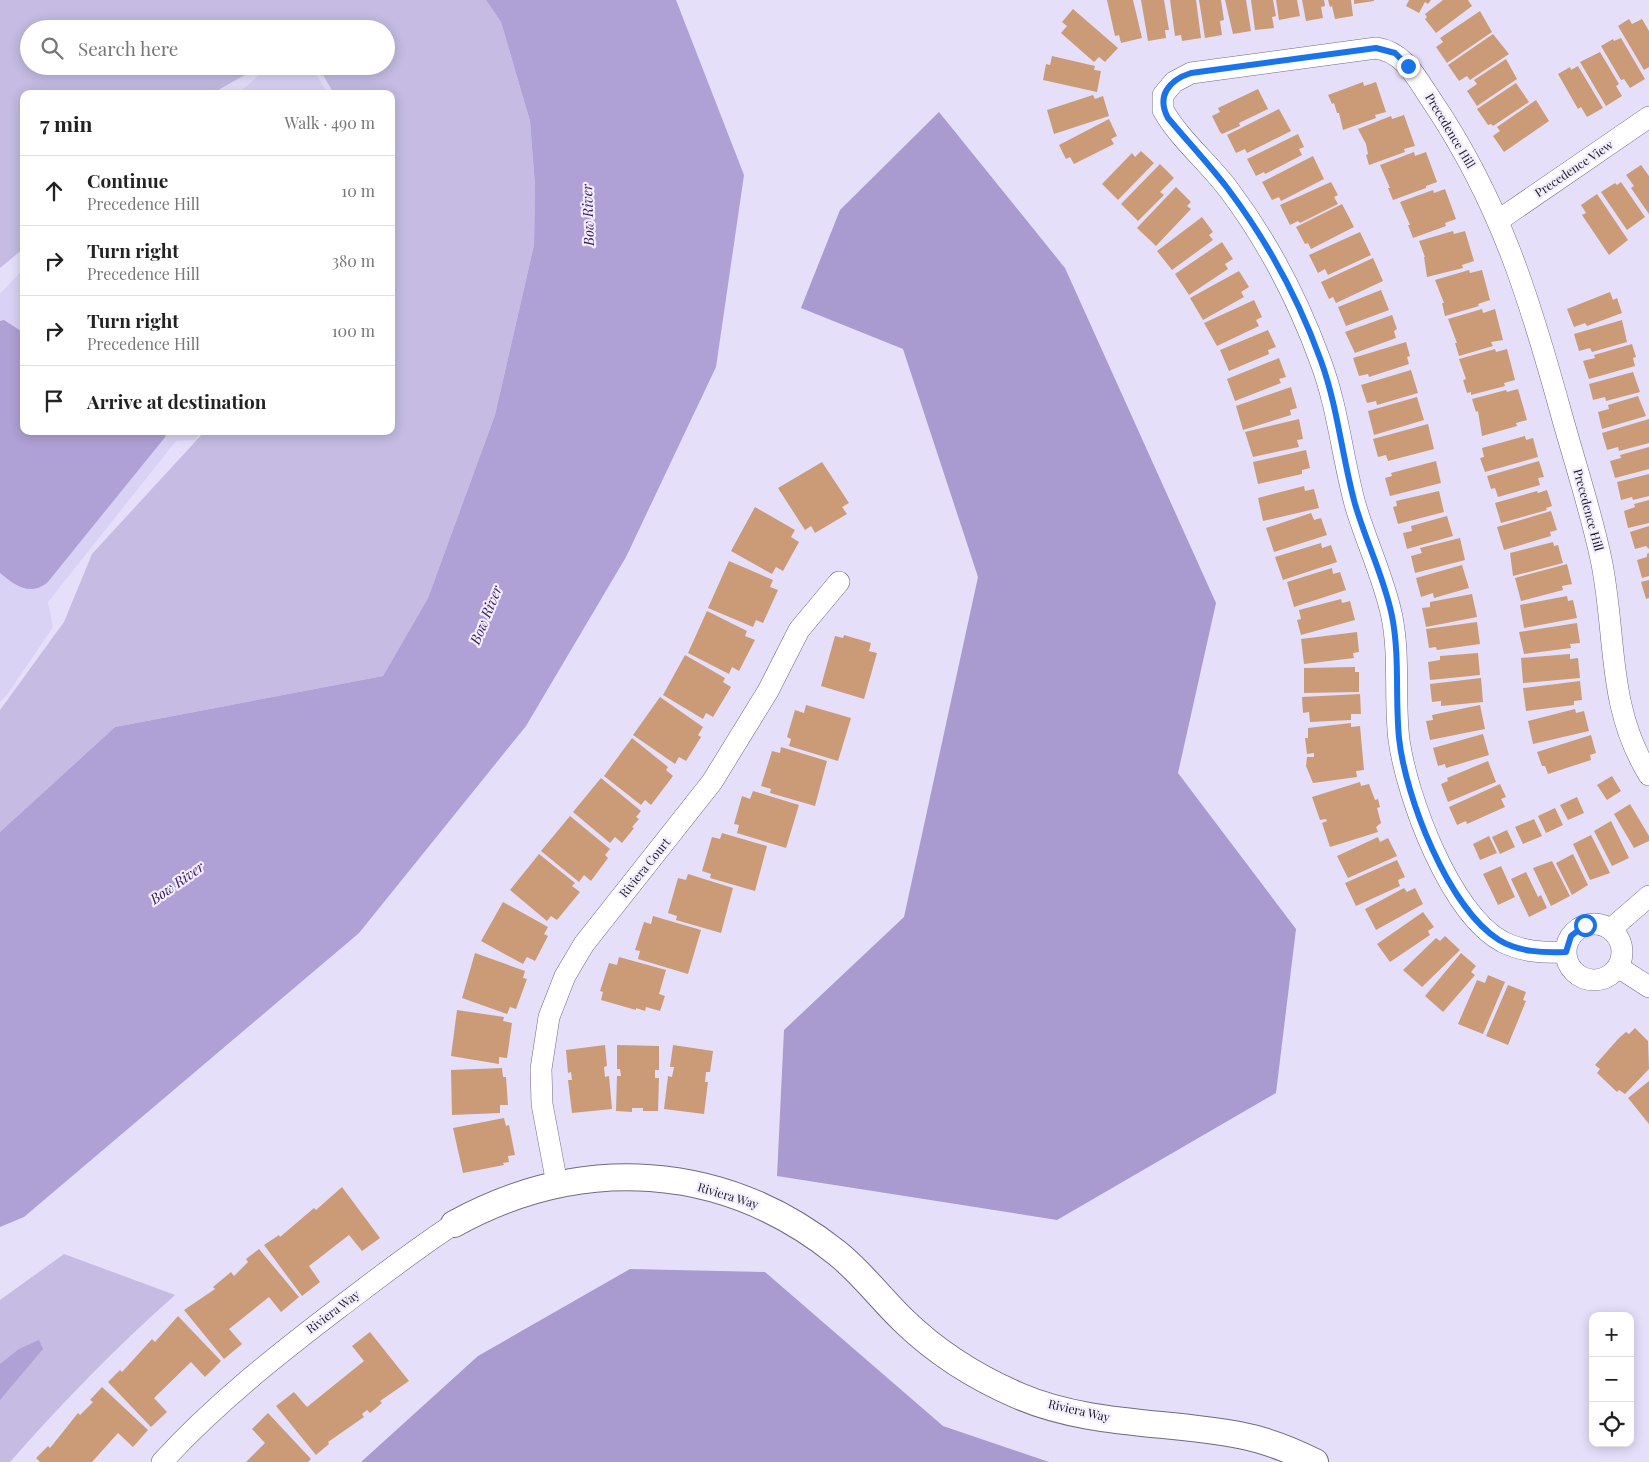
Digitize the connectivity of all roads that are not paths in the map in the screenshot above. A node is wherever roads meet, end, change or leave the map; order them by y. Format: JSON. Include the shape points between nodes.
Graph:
{"nodes":[{"id":1,"x":1649,"y":118,"type":"edge"},
{"id":2,"x":1498,"y":220,"type":"junction"},
{"id":3,"x":839,"y":582,"type":"dead end"},
{"id":4,"x":1649,"y":775,"type":"edge"},
{"id":5,"x":1649,"y":896,"type":"edge"},
{"id":6,"x":1611,"y":929,"type":"junction"},
{"id":7,"x":1566,"y":952,"type":"junction"},
{"id":8,"x":1618,"y":967,"type":"junction"},
{"id":9,"x":1649,"y":987,"type":"edge"},
{"id":10,"x":557,"y":1184,"type":"junction"},
{"id":11,"x":454,"y":1224,"type":"joint"},
{"id":12,"x":162,"y":1462,"type":"edge"},
{"id":13,"x":1315,"y":1462,"type":"edge"}],
"edges":[{"from":1,"to":2,"type":"street","name":"Precedence View"},
{"from":2,"to":4,"type":"street","name":"Precedence Hill","via":[[1538,328],[1593,527],[1606,586],[1619,703],[1632,744]]},
{"from":2,"to":7,"type":"street","name":"Precedence Hill","via":[[1437,108],[1402,59],[1387,49],[1366,48],[1191,73],[1174,82],[1163,96],[1163,110],[1168,118],[1229,190],[1267,248],[1288,284],[1321,361],[1338,420],[1355,505],[1389,602],[1397,656],[1399,737],[1405,771],[1416,807],[1445,874],[1476,919],[1501,941],[1525,950]]},
{"from":3,"to":10,"type":"street","name":"Riviera Court","via":[[799,630],[768,692],[712,782],[584,944],[565,976],[549,1017],[541,1069],[542,1104]]},
{"from":5,"to":6,"type":"street"},
{"from":6,"to":7,"type":"street","via":[[1594,924],[1577,929],[1567,944]]},
{"from":6,"to":8,"type":"street","via":[[1621,943]]},
{"from":7,"to":8,"type":"street","via":[[1572,969],[1586,979],[1604,978]]},
{"from":8,"to":9,"type":"street"},
{"from":10,"to":11,"type":"street","name":"Riviera Way","via":[[522,1193]]},
{"from":10,"to":13,"type":"street","name":"Riviera Way","via":[[611,1177],[670,1180],[755,1202],[779,1214],[838,1254],[930,1344],[958,1364],[1014,1394],[1102,1418],[1238,1434],[1273,1443]]},
{"from":11,"to":12,"type":"street","name":"Riviera Way","via":[[296,1341],[224,1401]]}]}
